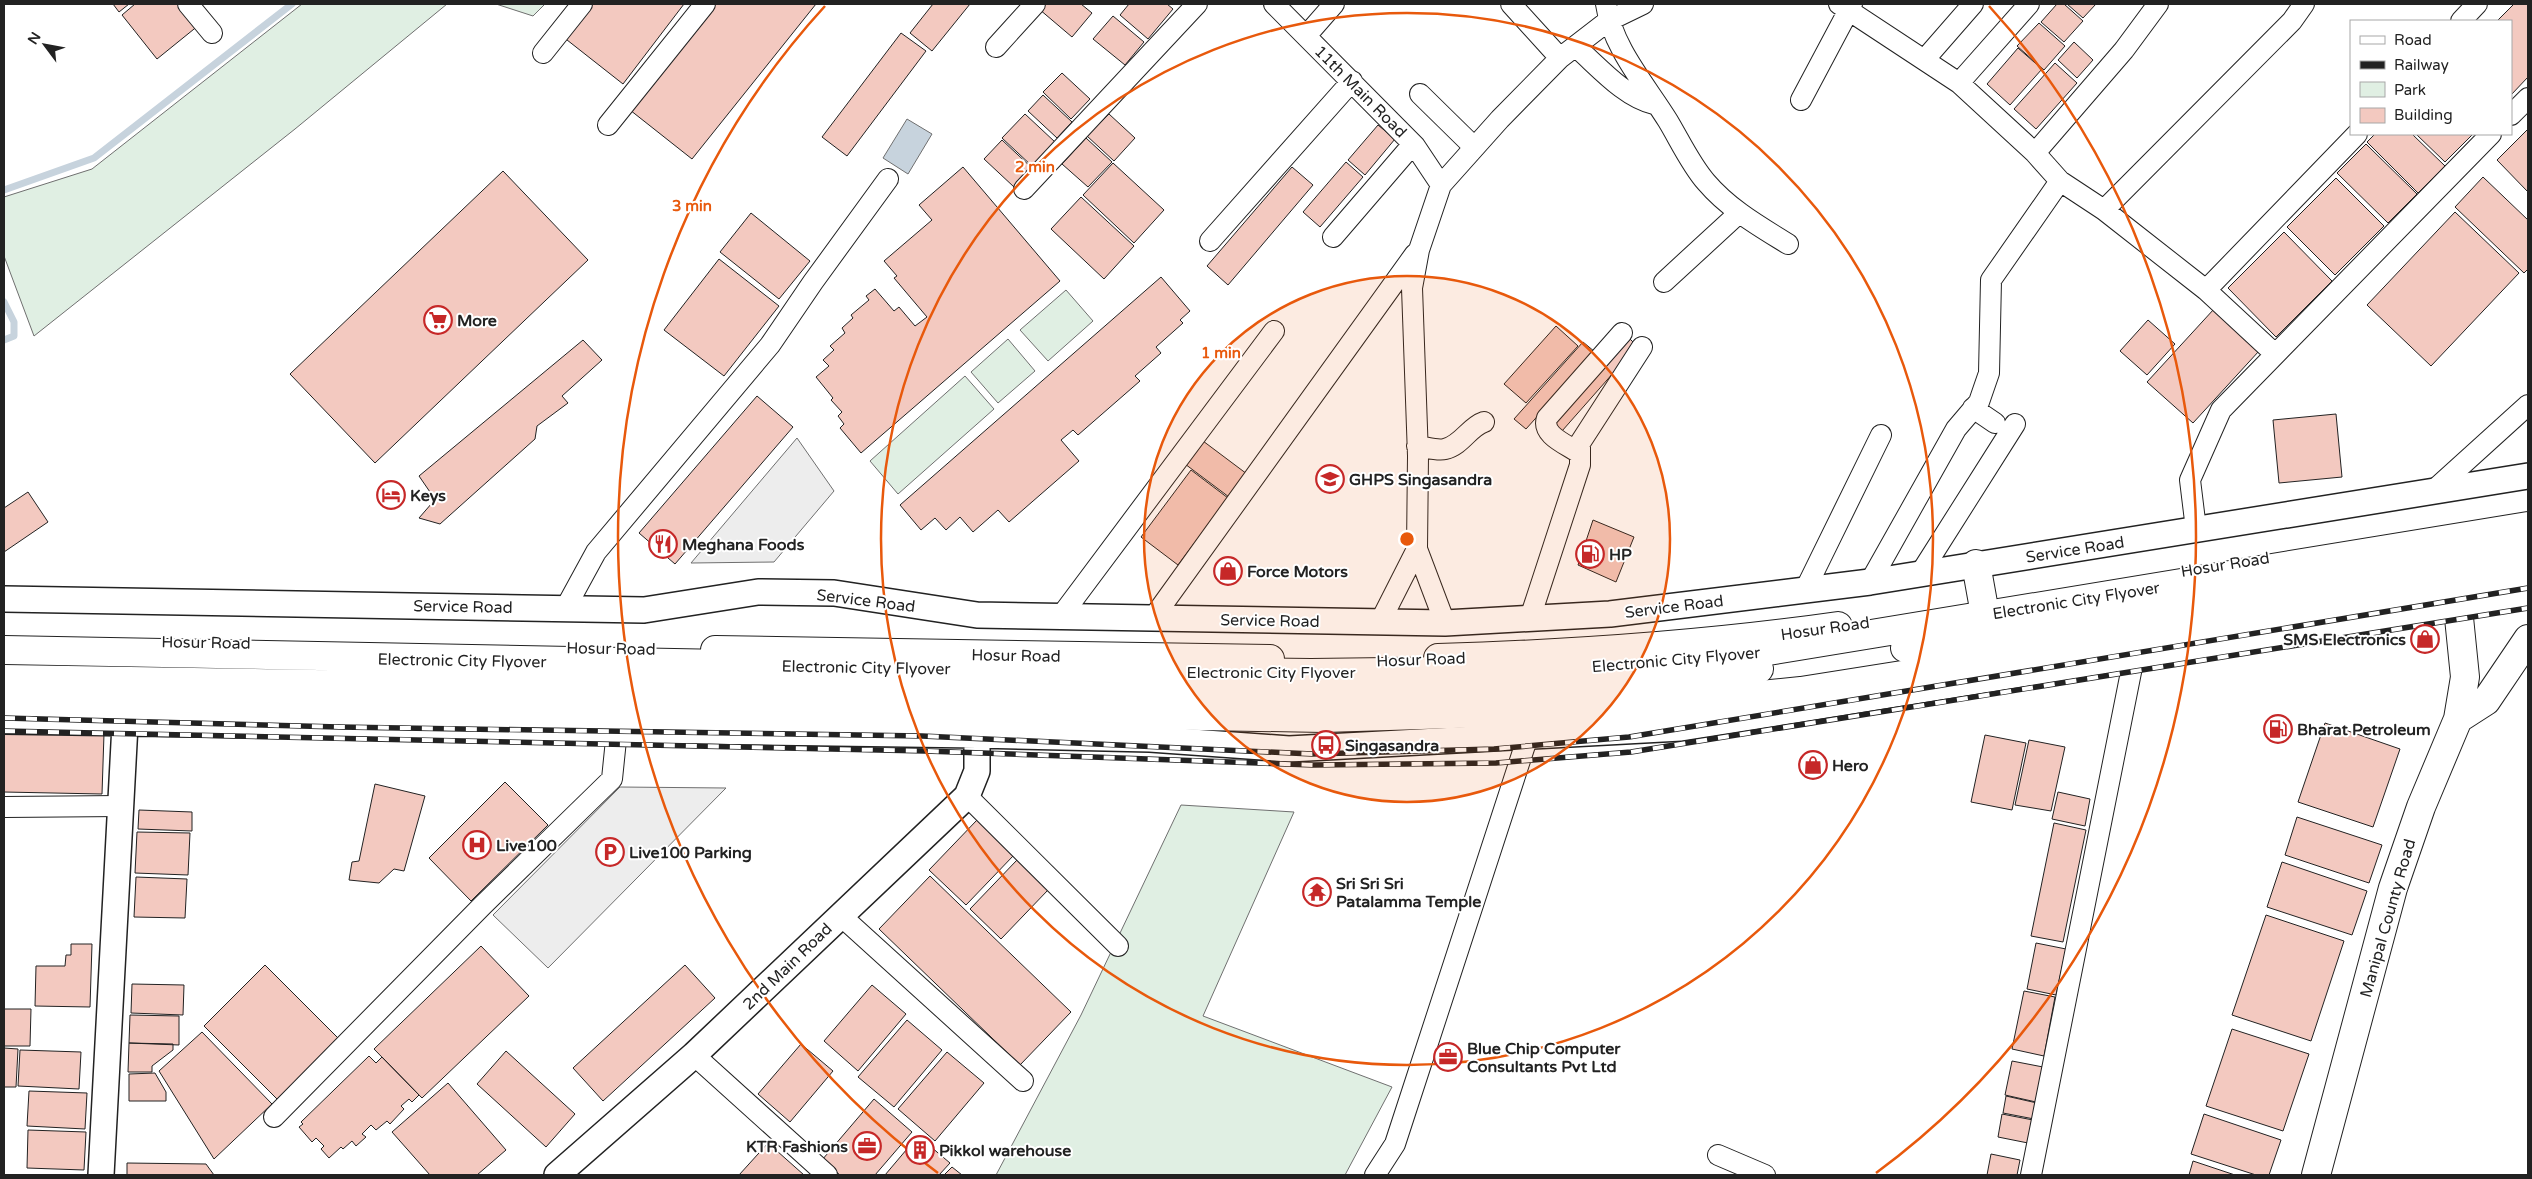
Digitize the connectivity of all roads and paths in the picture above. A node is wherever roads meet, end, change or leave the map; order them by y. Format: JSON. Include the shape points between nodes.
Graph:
{"nodes":[{"id":1,"x":188,"y":4,"type":"edge"},
{"id":2,"x":582,"y":4,"type":"edge"},
{"id":3,"x":705,"y":4,"type":"edge"},
{"id":4,"x":1035,"y":4,"type":"edge"},
{"id":5,"x":1197,"y":4,"type":"edge"},
{"id":6,"x":1274,"y":4,"type":"edge"},
{"id":7,"x":1334,"y":4,"type":"edge"},
{"id":8,"x":1511,"y":4,"type":"edge"},
{"id":9,"x":1643,"y":4,"type":"edge"},
{"id":10,"x":1973,"y":4,"type":"edge"},
{"id":11,"x":2029,"y":4,"type":"edge"},
{"id":12,"x":2158,"y":4,"type":"edge"},
{"id":13,"x":2304,"y":4,"type":"edge"},
{"id":14,"x":2477,"y":4,"type":"edge"},
{"id":15,"x":1847,"y":5,"type":"edge"},
{"id":16,"x":1607,"y":12,"type":"edge"},
{"id":17,"x":2462,"y":20,"type":"edge"},
{"id":18,"x":212,"y":33,"type":"dead end"},
{"id":19,"x":1306,"y":36,"type":"junction"},
{"id":20,"x":996,"y":46,"type":"dead end"},
{"id":21,"x":1568,"y":52,"type":"junction"},
{"id":22,"x":544,"y":53,"type":"dead end"},
{"id":23,"x":1925,"y":59,"type":"junction"},
{"id":24,"x":1352,"y":81,"type":"junction"},
{"id":25,"x":1960,"y":83,"type":"junction"},
{"id":26,"x":1420,"y":94,"type":"dead end"},
{"id":27,"x":2528,"y":98,"type":"edge"},
{"id":28,"x":1800,"y":100,"type":"dead end"},
{"id":29,"x":1658,"y":104,"type":"junction"},
{"id":30,"x":2512,"y":114,"type":"edge"},
{"id":31,"x":608,"y":125,"type":"dead end"},
{"id":32,"x":2356,"y":135,"type":"edge"},
{"id":33,"x":2490,"y":135,"type":"edge"},
{"id":34,"x":1413,"y":144,"type":"junction"},
{"id":35,"x":1474,"y":148,"type":"junction"},
{"id":36,"x":2035,"y":153,"type":"junction"},
{"id":37,"x":888,"y":178,"type":"dead end"},
{"id":38,"x":2060,"y":181,"type":"junction"},
{"id":39,"x":1441,"y":185,"type":"junction"},
{"id":40,"x":1024,"y":189,"type":"dead end"},
{"id":41,"x":2104,"y":210,"type":"junction"},
{"id":42,"x":1739,"y":213,"type":"junction"},
{"id":43,"x":1333,"y":237,"type":"dead end"},
{"id":44,"x":1210,"y":241,"type":"dead end"},
{"id":45,"x":1788,"y":244,"type":"dead end"},
{"id":46,"x":1418,"y":250,"type":"junction"},
{"id":47,"x":1664,"y":282,"type":"dead end"},
{"id":48,"x":2206,"y":290,"type":"junction"},
{"id":49,"x":1274,"y":331,"type":"dead end"},
{"id":50,"x":1622,"y":333,"type":"dead end"},
{"id":51,"x":1642,"y":347,"type":"dead end"},
{"id":52,"x":2275,"y":354,"type":"junction"},
{"id":53,"x":2528,"y":405,"type":"edge"},
{"id":54,"x":1974,"y":408,"type":"junction"},
{"id":55,"x":1484,"y":422,"type":"dead end"},
{"id":56,"x":1995,"y":423,"type":"dead end"},
{"id":57,"x":2015,"y":424,"type":"dead end"},
{"id":58,"x":1881,"y":434,"type":"dead end"},
{"id":59,"x":1417,"y":446,"type":"junction"},
{"id":60,"x":1579,"y":453,"type":"junction"},
{"id":61,"x":2528,"y":476,"type":"edge"},
{"id":62,"x":2433,"y":491,"type":"junction"},
{"id":63,"x":2528,"y":514,"type":"edge"},
{"id":64,"x":2528,"y":526,"type":"edge"},
{"id":65,"x":2196,"y":529,"type":"junction"},
{"id":66,"x":1417,"y":549,"type":"junction"},
{"id":67,"x":2528,"y":550,"type":"edge"},
{"id":68,"x":1976,"y":564,"type":"junction"},
{"id":69,"x":1920,"y":574,"type":"junction"},
{"id":70,"x":2528,"y":576,"type":"edge"},
{"id":71,"x":1870,"y":582,"type":"junction"},
{"id":72,"x":1805,"y":590,"type":"junction"},
{"id":73,"x":2528,"y":594,"type":"edge"},
{"id":74,"x":2457,"y":596,"type":"junction"},
{"id":75,"x":4,"y":599,"type":"edge"},
{"id":76,"x":1983,"y":604,"type":"junction"},
{"id":77,"x":566,"y":607,"type":"junction"},
{"id":78,"x":1061,"y":616,"type":"junction"},
{"id":79,"x":1153,"y":618,"type":"junction"},
{"id":80,"x":1530,"y":618,"type":"junction"},
{"id":81,"x":1380,"y":622,"type":"junction"},
{"id":82,"x":1445,"y":622,"type":"junction"},
{"id":83,"x":4,"y":639,"type":"edge"},
{"id":84,"x":2528,"y":639,"type":"edge"},
{"id":85,"x":4,"y":650,"type":"edge"},
{"id":86,"x":2134,"y":656,"type":"junction"},
{"id":87,"x":4,"y":679,"type":"edge"},
{"id":88,"x":4,"y":696,"type":"edge"},
{"id":89,"x":126,"y":710,"type":"junction"},
{"id":90,"x":2458,"y":720,"type":"junction"},
{"id":91,"x":4,"y":722,"type":"edge"},
{"id":92,"x":617,"y":730,"type":"junction"},
{"id":93,"x":977,"y":735,"type":"junction"},
{"id":94,"x":1528,"y":736,"type":"junction"},
{"id":95,"x":967,"y":796,"type":"junction"},
{"id":96,"x":121,"y":806,"type":"junction"},
{"id":97,"x":4,"y":807,"type":"edge"},
{"id":98,"x":840,"y":915,"type":"junction"},
{"id":99,"x":1118,"y":946,"type":"dead end"},
{"id":100,"x":694,"y":1055,"type":"junction"},
{"id":101,"x":1023,"y":1081,"type":"dead end"},
{"id":102,"x":274,"y":1117,"type":"dead end"},
{"id":103,"x":1718,"y":1155,"type":"dead end"},
{"id":104,"x":101,"y":1175,"type":"edge"},
{"id":105,"x":557,"y":1175,"type":"edge"},
{"id":106,"x":827,"y":1175,"type":"edge"},
{"id":107,"x":1375,"y":1175,"type":"edge"},
{"id":108,"x":1765,"y":1175,"type":"edge"},
{"id":109,"x":2031,"y":1175,"type":"edge"},
{"id":110,"x":2316,"y":1175,"type":"edge"}],
"edges":[{"from":1,"to":18,"type":"street"},
{"from":2,"to":22,"type":"street"},
{"from":3,"to":31,"type":"street"},
{"from":4,"to":20,"type":"street"},
{"from":5,"to":40,"type":"street"},
{"from":6,"to":19,"type":"street","name":"11th Main Road"},
{"from":7,"to":19,"type":"street"},
{"from":8,"to":21,"type":"street"},
{"from":9,"to":16,"type":"street"},
{"from":10,"to":23,"type":"street"},
{"from":11,"to":25,"type":"street"},
{"from":12,"to":36,"type":"street","via":[[2124,50]]},
{"from":13,"to":41,"type":"street","via":[[2292,21]]},
{"from":14,"to":17,"type":"street"},
{"from":15,"to":23,"type":"street"},
{"from":15,"to":28,"type":"street"},
{"from":16,"to":21,"type":"street"},
{"from":16,"to":29,"type":"street","via":[[1642,84]]},
{"from":19,"to":24,"type":"street","name":"11th Main Road"},
{"from":21,"to":29,"type":"street","via":[[1645,102]]},
{"from":21,"to":35,"type":"street"},
{"from":23,"to":25,"type":"street"},
{"from":24,"to":34,"type":"street","name":"11th Main Road"},
{"from":24,"to":44,"type":"street"},
{"from":25,"to":36,"type":"street"},
{"from":26,"to":35,"type":"street"},
{"from":27,"to":30,"type":"street"},
{"from":29,"to":42,"type":"street","via":[[1706,182]]},
{"from":32,"to":48,"type":"street"},
{"from":33,"to":52,"type":"street"},
{"from":34,"to":39,"type":"street","name":"11th Main Road"},
{"from":34,"to":43,"type":"street"},
{"from":35,"to":39,"type":"street"},
{"from":36,"to":38,"type":"street"},
{"from":37,"to":77,"type":"street","via":[[770,345],[596,552]]},
{"from":38,"to":41,"type":"street"},
{"from":38,"to":54,"type":"street","via":[[1991,280],[1989,373]]},
{"from":39,"to":46,"type":"street"},
{"from":41,"to":48,"type":"street"},
{"from":42,"to":45,"type":"street"},
{"from":42,"to":47,"type":"street"},
{"from":46,"to":59,"type":"street","via":[[1412,288]]},
{"from":46,"to":79,"type":"street"},
{"from":48,"to":52,"type":"street"},
{"from":49,"to":78,"type":"street"},
{"from":50,"to":60,"type":"street","via":[[1545,424],[1548,432]]},
{"from":51,"to":60,"type":"street","via":[[1580,443]]},
{"from":52,"to":65,"type":"street","via":[[2221,410],[2190,480]]},
{"from":53,"to":62,"type":"street"},
{"from":54,"to":56,"type":"street"},
{"from":54,"to":71,"type":"street","via":[[1956,429]]},
{"from":55,"to":59,"type":"street","via":[[1476,425],[1454,446],[1443,450]]},
{"from":57,"to":69,"type":"street"},
{"from":58,"to":72,"type":"street"},
{"from":59,"to":66,"type":"street"},
{"from":60,"to":80,"type":"street","via":[[1580,465]]},
{"from":61,"to":62,"type":"street","name":"Service Road"},
{"from":62,"to":65,"type":"street","name":"Service Road"},
{"from":63,"to":76,"type":"main road","name":"Hosur Road"},
{"from":64,"to":85,"type":"main road","name":"Electronic City Flyover","via":[[1762,652],[1542,670],[1302,673],[1039,670]]},
{"from":65,"to":68,"type":"street","name":"Service Road"},
{"from":66,"to":81,"type":"street"},
{"from":66,"to":82,"type":"street"},
{"from":67,"to":87,"type":"main road","name":"Electronic City Flyover","via":[[2289,590],[1707,677],[1462,695],[1116,697]]},
{"from":68,"to":69,"type":"street","name":"Service Road"},
{"from":68,"to":76,"type":"main road"},
{"from":69,"to":71,"type":"street","name":"Service Road"},
{"from":70,"to":74,"type":"main road"},
{"from":71,"to":72,"type":"street","name":"Service Road"},
{"from":72,"to":80,"type":"street","name":"Service Road","via":[[1610,614]]},
{"from":73,"to":74,"type":"street"},
{"from":74,"to":86,"type":"street"},
{"from":74,"to":89,"type":"main road","via":[[1801,691],[1617,709],[1324,718]]},
{"from":74,"to":90,"type":"main road","name":"Manipal County Road","via":[[2465,677]]},
{"from":75,"to":77,"type":"street","name":"Service Road"},
{"from":76,"to":83,"type":"main road","name":"Hosur Road","via":[[1761,637],[1555,654],[1370,661]]},
{"from":77,"to":78,"type":"street","name":"Service Road","via":[[644,610],[758,592],[834,593],[977,615]]},
{"from":78,"to":79,"type":"street","name":"Service Road"},
{"from":79,"to":81,"type":"street","name":"Service Road"},
{"from":80,"to":82,"type":"street","name":"Service Road"},
{"from":81,"to":82,"type":"street","name":"Service Road"},
{"from":84,"to":90,"type":"main road","via":[[2486,701]]},
{"from":86,"to":94,"type":"street","via":[[1681,728]]},
{"from":86,"to":109,"type":"street"},
{"from":88,"to":89,"type":"main road"},
{"from":89,"to":91,"type":"street"},
{"from":89,"to":92,"type":"street"},
{"from":89,"to":96,"type":"street"},
{"from":90,"to":110,"type":"main road","name":"Manipal County Road","via":[[2421,807],[2393,888]]},
{"from":92,"to":93,"type":"street"},
{"from":92,"to":102,"type":"street","via":[[612,779]]},
{"from":93,"to":94,"type":"street","via":[[1150,739],[1289,749]]},
{"from":93,"to":95,"type":"street","name":"2nd Main Road","via":[[977,771]]},
{"from":94,"to":107,"type":"street","via":[[1395,1144]]},
{"from":95,"to":98,"type":"street","name":"2nd Main Road"},
{"from":95,"to":99,"type":"street"},
{"from":96,"to":97,"type":"street"},
{"from":96,"to":104,"type":"street"},
{"from":98,"to":100,"type":"street","name":"2nd Main Road"},
{"from":98,"to":101,"type":"street"},
{"from":100,"to":105,"type":"street","name":"2nd Main Road"},
{"from":100,"to":106,"type":"street"},
{"from":103,"to":108,"type":"street"}]}
